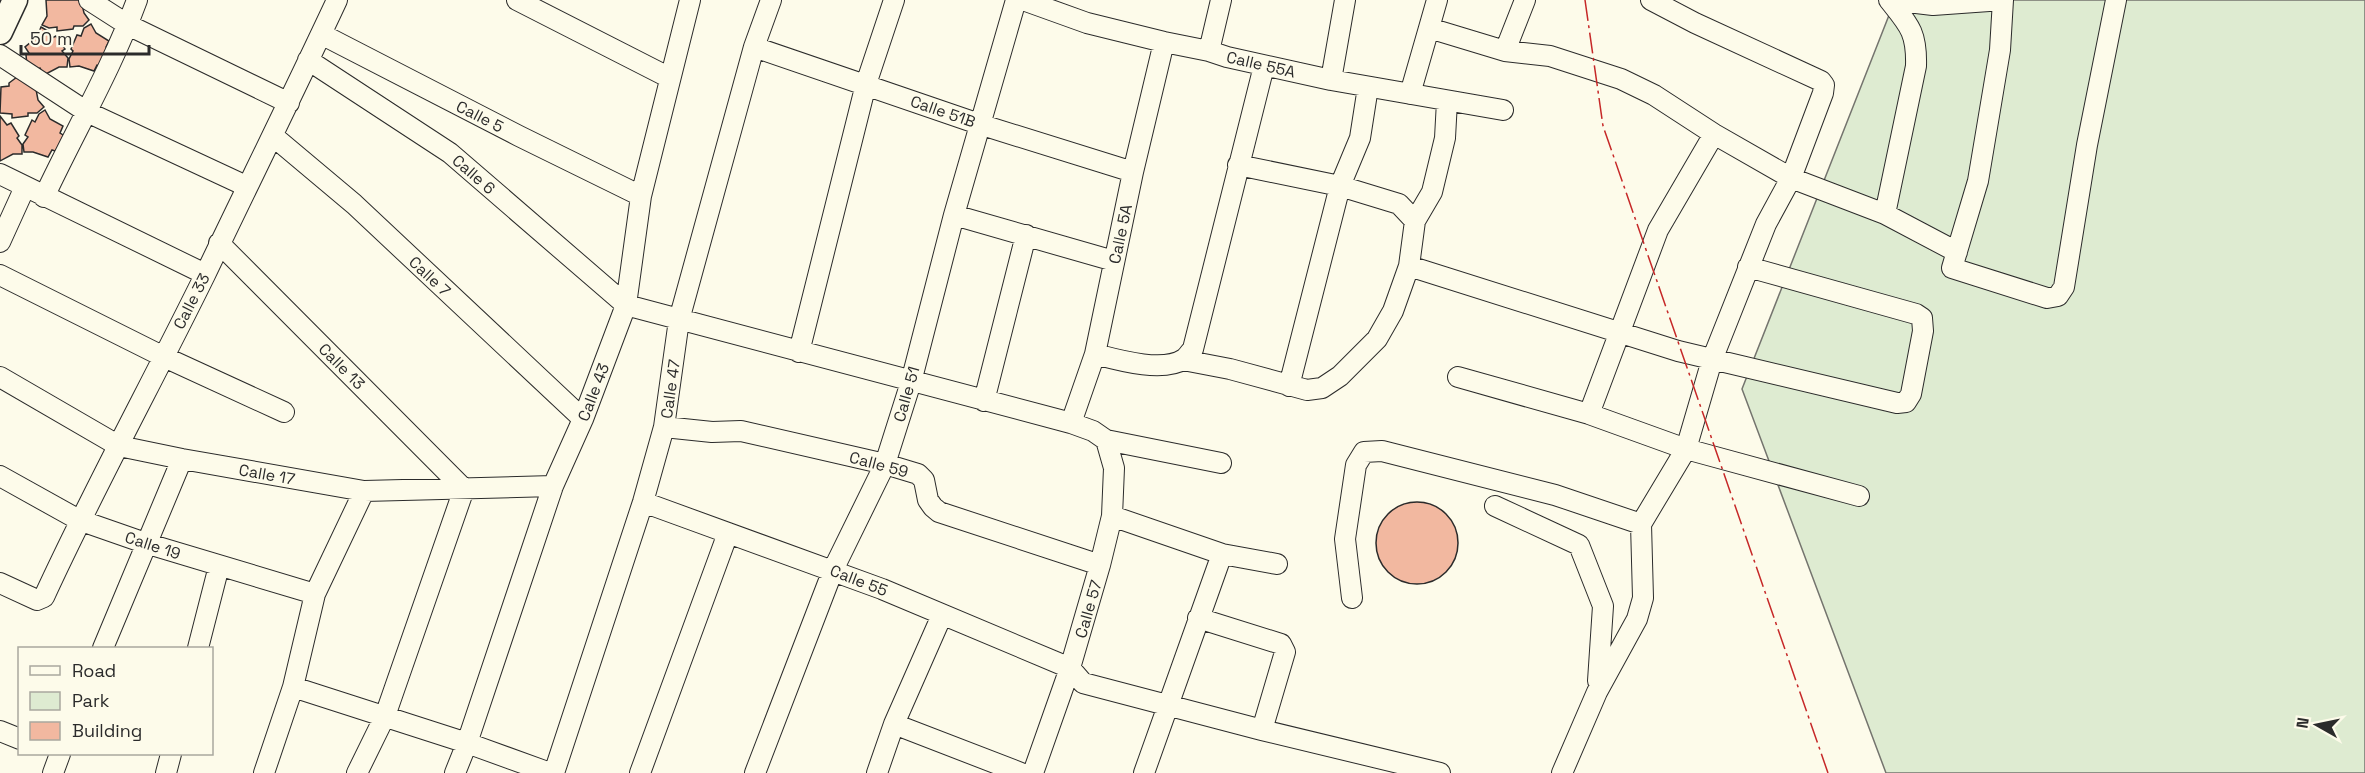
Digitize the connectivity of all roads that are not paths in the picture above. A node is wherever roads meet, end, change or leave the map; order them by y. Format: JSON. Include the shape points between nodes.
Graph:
{"nodes":[{"id":1,"x":15,"y":0,"type":"edge"},
{"id":2,"x":89,"y":0,"type":"edge"},
{"id":3,"x":137,"y":0,"type":"edge"},
{"id":4,"x":337,"y":0,"type":"edge"},
{"id":5,"x":517,"y":0,"type":"edge"},
{"id":6,"x":690,"y":0,"type":"edge"},
{"id":7,"x":771,"y":0,"type":"edge"},
{"id":8,"x":894,"y":0,"type":"edge"},
{"id":9,"x":1016,"y":0,"type":"edge"},
{"id":10,"x":1023,"y":0,"type":"edge"},
{"id":11,"x":1221,"y":0,"type":"edge"},
{"id":12,"x":1345,"y":0,"type":"edge"},
{"id":13,"x":1437,"y":0,"type":"edge"},
{"id":14,"x":1525,"y":0,"type":"edge"},
{"id":15,"x":1651,"y":0,"type":"edge"},
{"id":16,"x":1890,"y":0,"type":"edge"},
{"id":17,"x":2003,"y":0,"type":"edge"},
{"id":18,"x":2116,"y":0,"type":"edge"},
{"id":19,"x":128,"y":25,"type":"junction"},
{"id":20,"x":1429,"y":28,"type":"junction"},
{"id":21,"x":0,"y":32,"type":"edge"},
{"id":22,"x":321,"y":34,"type":"junction"},
{"id":23,"x":1164,"y":42,"type":"junction"},
{"id":24,"x":754,"y":47,"type":"junction"},
{"id":25,"x":1209,"y":51,"type":"junction"},
{"id":26,"x":1505,"y":51,"type":"junction"},
{"id":27,"x":0,"y":55,"type":"edge"},
{"id":28,"x":308,"y":60,"type":"junction"},
{"id":29,"x":1264,"y":66,"type":"junction"},
{"id":30,"x":670,"y":78,"type":"junction"},
{"id":31,"x":1331,"y":80,"type":"junction"},
{"id":32,"x":866,"y":84,"type":"junction"},
{"id":33,"x":1368,"y":87,"type":"junction"},
{"id":34,"x":1410,"y":94,"type":"junction"},
{"id":35,"x":1447,"y":101,"type":"junction"},
{"id":36,"x":289,"y":103,"type":"junction"},
{"id":37,"x":1503,"y":110,"type":"dead end"},
{"id":38,"x":87,"y":112,"type":"junction"},
{"id":39,"x":979,"y":124,"type":"junction"},
{"id":40,"x":1714,"y":134,"type":"junction"},
{"id":41,"x":273,"y":136,"type":"junction"},
{"id":42,"x":1238,"y":165,"type":"junction"},
{"id":43,"x":1133,"y":172,"type":"junction"},
{"id":44,"x":0,"y":174,"type":"edge"},
{"id":45,"x":1791,"y":178,"type":"junction"},
{"id":46,"x":246,"y":186,"type":"junction"},
{"id":47,"x":1340,"y":186,"type":"junction"},
{"id":48,"x":25,"y":188,"type":"junction"},
{"id":49,"x":641,"y":196,"type":"junction"},
{"id":50,"x":44,"y":197,"type":"junction"},
{"id":51,"x":1885,"y":213,"type":"junction"},
{"id":52,"x":954,"y":215,"type":"junction"},
{"id":53,"x":1415,"y":221,"type":"junction"},
{"id":54,"x":1026,"y":235,"type":"junction"},
{"id":55,"x":0,"y":242,"type":"edge"},
{"id":56,"x":219,"y":243,"type":"junction"},
{"id":57,"x":1957,"y":252,"type":"junction"},
{"id":58,"x":1114,"y":261,"type":"junction"},
{"id":59,"x":1409,"y":266,"type":"junction"},
{"id":60,"x":1748,"y":267,"type":"junction"},
{"id":61,"x":205,"y":274,"type":"junction"},
{"id":62,"x":0,"y":275,"type":"edge"},
{"id":63,"x":626,"y":305,"type":"junction"},
{"id":64,"x":679,"y":320,"type":"junction"},
{"id":65,"x":1621,"y":332,"type":"junction"},
{"id":66,"x":799,"y":352,"type":"junction"},
{"id":67,"x":1095,"y":354,"type":"junction"},
{"id":68,"x":162,"y":356,"type":"junction"},
{"id":69,"x":1183,"y":360,"type":"junction"},
{"id":70,"x":1712,"y":360,"type":"junction"},
{"id":71,"x":0,"y":377,"type":"edge"},
{"id":72,"x":1458,"y":377,"type":"dead end"},
{"id":73,"x":911,"y":382,"type":"junction"},
{"id":74,"x":1289,"y":386,"type":"junction"},
{"id":75,"x":984,"y":401,"type":"junction"},
{"id":76,"x":284,"y":412,"type":"dead end"},
{"id":77,"x":1589,"y":414,"type":"junction"},
{"id":78,"x":583,"y":419,"type":"junction"},
{"id":79,"x":1071,"y":423,"type":"junction"},
{"id":80,"x":664,"y":427,"type":"junction"},
{"id":81,"x":1106,"y":440,"type":"junction"},
{"id":82,"x":119,"y":446,"type":"junction"},
{"id":83,"x":1686,"y":449,"type":"junction"},
{"id":84,"x":182,"y":459,"type":"junction"},
{"id":85,"x":1221,"y":463,"type":"dead end"},
{"id":86,"x":885,"y":464,"type":"junction"},
{"id":87,"x":0,"y":476,"type":"edge"},
{"id":88,"x":553,"y":486,"type":"junction"},
{"id":89,"x":464,"y":489,"type":"junction"},
{"id":90,"x":364,"y":491,"type":"junction"},
{"id":91,"x":1859,"y":496,"type":"dead end"},
{"id":92,"x":643,"y":502,"type":"junction"},
{"id":93,"x":1495,"y":506,"type":"dead end"},
{"id":94,"x":1112,"y":516,"type":"junction"},
{"id":95,"x":79,"y":520,"type":"junction"},
{"id":96,"x":1641,"y":524,"type":"junction"},
{"id":97,"x":728,"y":533,"type":"junction"},
{"id":98,"x":145,"y":543,"type":"junction"},
{"id":99,"x":1222,"y":554,"type":"junction"},
{"id":100,"x":1277,"y":564,"type":"dead end"},
{"id":101,"x":1100,"y":565,"type":"junction"},
{"id":102,"x":219,"y":566,"type":"junction"},
{"id":103,"x":833,"y":570,"type":"junction"},
{"id":104,"x":0,"y":583,"type":"edge"},
{"id":105,"x":315,"y":594,"type":"junction"},
{"id":106,"x":1352,"y":598,"type":"dead end"},
{"id":107,"x":942,"y":615,"type":"junction"},
{"id":108,"x":1198,"y":618,"type":"junction"},
{"id":109,"x":102,"y":647,"type":"edge"},
{"id":110,"x":198,"y":647,"type":"edge"},
{"id":111,"x":1070,"y":668,"type":"junction"},
{"id":112,"x":293,"y":687,"type":"junction"},
{"id":113,"x":1597,"y":692,"type":"junction"},
{"id":114,"x":1169,"y":706,"type":"junction"},
{"id":115,"x":385,"y":716,"type":"junction"},
{"id":116,"x":894,"y":724,"type":"junction"},
{"id":117,"x":1262,"y":730,"type":"junction"},
{"id":118,"x":0,"y":731,"type":"edge"},
{"id":119,"x":18,"y":737,"type":"edge"},
{"id":120,"x":467,"y":743,"type":"junction"},
{"id":121,"x":60,"y":755,"type":"edge"},
{"id":122,"x":170,"y":755,"type":"edge"},
{"id":123,"x":53,"y":773,"type":"edge"},
{"id":124,"x":166,"y":773,"type":"edge"},
{"id":125,"x":264,"y":773,"type":"edge"},
{"id":126,"x":357,"y":773,"type":"edge"},
{"id":127,"x":455,"y":773,"type":"edge"},
{"id":128,"x":552,"y":773,"type":"edge"},
{"id":129,"x":640,"y":773,"type":"edge"},
{"id":130,"x":755,"y":773,"type":"edge"},
{"id":131,"x":877,"y":773,"type":"edge"},
{"id":132,"x":1021,"y":773,"type":"edge"},
{"id":133,"x":1033,"y":773,"type":"edge"},
{"id":134,"x":1144,"y":773,"type":"edge"},
{"id":135,"x":1440,"y":773,"type":"edge"},
{"id":136,"x":1562,"y":773,"type":"edge"}],
"edges":[{"from":1,"to":21,"type":"main road"},
{"from":2,"to":19,"type":"street"},
{"from":3,"to":19,"type":"street"},
{"from":4,"to":22,"type":"street","name":"Calle 33"},
{"from":5,"to":30,"type":"street"},
{"from":6,"to":30,"type":"street","name":"Calle 43"},
{"from":7,"to":24,"type":"street","name":"Calle 47"},
{"from":8,"to":32,"type":"street"},
{"from":9,"to":39,"type":"street","name":"Calle 51"},
{"from":10,"to":23,"type":"street","name":"Calle 55A","via":[[1087,23]]},
{"from":11,"to":25,"type":"street"},
{"from":12,"to":31,"type":"street"},
{"from":13,"to":20,"type":"street"},
{"from":14,"to":26,"type":"street"},
{"from":15,"to":45,"type":"street","via":[[1821,81],[1823,93]]},
{"from":16,"to":17,"type":"street","via":[[1933,5]]},
{"from":16,"to":51,"type":"street","via":[[1917,43],[1916,66]]},
{"from":17,"to":57,"type":"street","via":[[2000,50],[1978,181]]},
{"from":18,"to":57,"type":"street","via":[[2086,145],[2064,288],[2058,296],[2047,298],[1952,268]]},
{"from":19,"to":36,"type":"street"},
{"from":19,"to":38,"type":"street"},
{"from":20,"to":26,"type":"street"},
{"from":20,"to":34,"type":"street"},
{"from":22,"to":28,"type":"street","name":"Calle 33"},
{"from":22,"to":49,"type":"street","name":"Calle 5"},
{"from":23,"to":25,"type":"street","name":"Calle 55A"},
{"from":23,"to":43,"type":"street","name":"Calle 5A"},
{"from":24,"to":32,"type":"street","name":"Calle 51B"},
{"from":24,"to":64,"type":"street","name":"Calle 47"},
{"from":25,"to":29,"type":"street","name":"Calle 55A"},
{"from":26,"to":40,"type":"street","via":[[1550,56],[1621,79],[1654,95]]},
{"from":27,"to":38,"type":"street"},
{"from":28,"to":36,"type":"street","name":"Calle 33"},
{"from":28,"to":63,"type":"street","name":"Calle 6","via":[[450,153]]},
{"from":29,"to":31,"type":"street","name":"Calle 55A"},
{"from":29,"to":42,"type":"street"},
{"from":30,"to":49,"type":"street","name":"Calle 43"},
{"from":31,"to":33,"type":"street","name":"Calle 55A"},
{"from":32,"to":39,"type":"street","name":"Calle 51B"},
{"from":32,"to":66,"type":"street"},
{"from":33,"to":34,"type":"street","name":"Calle 55A"},
{"from":33,"to":47,"type":"street","via":[[1360,138]]},
{"from":34,"to":35,"type":"street","name":"Calle 55A"},
{"from":35,"to":37,"type":"street","name":"Calle 55A"},
{"from":35,"to":53,"type":"street","via":[[1445,138],[1432,192]]},
{"from":36,"to":41,"type":"street","name":"Calle 33"},
{"from":38,"to":46,"type":"street"},
{"from":38,"to":50,"type":"street"},
{"from":39,"to":43,"type":"street","name":"Calle 51B"},
{"from":39,"to":52,"type":"street","name":"Calle 51"},
{"from":40,"to":45,"type":"street"},
{"from":40,"to":65,"type":"street","via":[[1658,230]]},
{"from":41,"to":46,"type":"street","name":"Calle 33"},
{"from":41,"to":78,"type":"street","name":"Calle 7","via":[[354,204]]},
{"from":42,"to":47,"type":"street"},
{"from":42,"to":69,"type":"street","via":[[1193,349]]},
{"from":43,"to":58,"type":"street","name":"Calle 5A"},
{"from":44,"to":48,"type":"street"},
{"from":45,"to":51,"type":"street"},
{"from":45,"to":60,"type":"street"},
{"from":46,"to":56,"type":"street","name":"Calle 33"},
{"from":47,"to":53,"type":"street","via":[[1399,204]]},
{"from":47,"to":74,"type":"street"},
{"from":48,"to":50,"type":"street"},
{"from":48,"to":55,"type":"street"},
{"from":49,"to":63,"type":"street","name":"Calle 43"},
{"from":50,"to":61,"type":"street"},
{"from":51,"to":57,"type":"street"},
{"from":52,"to":54,"type":"street"},
{"from":52,"to":73,"type":"street","name":"Calle 51"},
{"from":53,"to":59,"type":"street"},
{"from":54,"to":58,"type":"street"},
{"from":54,"to":75,"type":"street"},
{"from":56,"to":61,"type":"street","name":"Calle 33"},
{"from":56,"to":89,"type":"street","name":"Calle 13"},
{"from":58,"to":67,"type":"street","name":"Calle 5A"},
{"from":59,"to":65,"type":"street"},
{"from":59,"to":74,"type":"street","via":[[1393,311],[1377,339],[1356,361],[1322,388]]},
{"from":60,"to":70,"type":"street"},
{"from":60,"to":70,"type":"street","via":[[1922,318],[1911,394],[1906,402],[1897,403]]},
{"from":61,"to":68,"type":"street","name":"Calle 33"},
{"from":62,"to":68,"type":"street"},
{"from":63,"to":64,"type":"street"},
{"from":63,"to":78,"type":"street","name":"Calle 43"},
{"from":64,"to":66,"type":"street"},
{"from":64,"to":80,"type":"street","name":"Calle 47"},
{"from":65,"to":70,"type":"street"},
{"from":65,"to":77,"type":"street"},
{"from":66,"to":73,"type":"street"},
{"from":67,"to":69,"type":"street","via":[[1141,364],[1168,365]]},
{"from":67,"to":79,"type":"street","name":"Calle 5A"},
{"from":68,"to":76,"type":"street"},
{"from":68,"to":82,"type":"street","name":"Calle 33"},
{"from":69,"to":74,"type":"street"},
{"from":70,"to":83,"type":"street"},
{"from":71,"to":82,"type":"street","name":"Calle 17"},
{"from":72,"to":77,"type":"street"},
{"from":73,"to":75,"type":"street"},
{"from":73,"to":86,"type":"street","name":"Calle 51"},
{"from":75,"to":79,"type":"street"},
{"from":77,"to":83,"type":"street"},
{"from":78,"to":88,"type":"street","name":"Calle 43"},
{"from":79,"to":81,"type":"street"},
{"from":80,"to":86,"type":"street","name":"Calle 59","via":[[712,432],[741,430]]},
{"from":80,"to":92,"type":"street","name":"Calle 47"},
{"from":81,"to":85,"type":"street"},
{"from":81,"to":94,"type":"street","name":"Calle 57","via":[[1114,468]]},
{"from":82,"to":84,"type":"street","name":"Calle 17"},
{"from":82,"to":95,"type":"street","name":"Calle 33"},
{"from":83,"to":91,"type":"street"},
{"from":83,"to":96,"type":"street"},
{"from":84,"to":90,"type":"street","name":"Calle 17"},
{"from":84,"to":98,"type":"street"},
{"from":86,"to":101,"type":"street","name":"Calle 59","via":[[918,474],[924,480],[928,500],[939,512]]},
{"from":86,"to":103,"type":"street","name":"Calle 51"},
{"from":87,"to":95,"type":"street","name":"Calle 19"},
{"from":88,"to":89,"type":"street","name":"Calle 17"},
{"from":88,"to":120,"type":"street","name":"Calle 43"},
{"from":89,"to":90,"type":"street","name":"Calle 17"},
{"from":89,"to":115,"type":"street"},
{"from":90,"to":105,"type":"street"},
{"from":92,"to":97,"type":"street","name":"Calle 55"},
{"from":92,"to":128,"type":"street","name":"Calle 47"},
{"from":93,"to":113,"type":"street","via":[[1579,545],[1603,606]]},
{"from":94,"to":99,"type":"street"},
{"from":94,"to":101,"type":"street","name":"Calle 57"},
{"from":95,"to":98,"type":"street","name":"Calle 19"},
{"from":95,"to":104,"type":"street","name":"Calle 33","via":[[41,600]]},
{"from":96,"to":106,"type":"street","via":[[1544,492],[1382,451],[1364,452],[1356,465],[1345,539]]},
{"from":96,"to":113,"type":"street","via":[[1643,598],[1637,620]]},
{"from":97,"to":103,"type":"street","name":"Calle 55"},
{"from":97,"to":129,"type":"street"},
{"from":98,"to":102,"type":"street","name":"Calle 19"},
{"from":98,"to":109,"type":"street"},
{"from":99,"to":100,"type":"street"},
{"from":99,"to":108,"type":"street"},
{"from":101,"to":111,"type":"street","name":"Calle 57"},
{"from":102,"to":105,"type":"street","name":"Calle 19"},
{"from":102,"to":110,"type":"street"},
{"from":103,"to":107,"type":"street","name":"Calle 55"},
{"from":103,"to":130,"type":"street","name":"Calle 51"},
{"from":105,"to":112,"type":"street"},
{"from":107,"to":111,"type":"street","name":"Calle 55"},
{"from":107,"to":116,"type":"street"},
{"from":108,"to":114,"type":"street"},
{"from":108,"to":117,"type":"street","via":[[1284,648]]},
{"from":111,"to":114,"type":"street","name":"Calle 55","via":[[1083,683]]},
{"from":111,"to":133,"type":"street","name":"Calle 57"},
{"from":112,"to":115,"type":"street"},
{"from":112,"to":125,"type":"street"},
{"from":113,"to":136,"type":"street"},
{"from":114,"to":117,"type":"street","name":"Calle 55"},
{"from":114,"to":134,"type":"street"},
{"from":115,"to":120,"type":"street"},
{"from":115,"to":126,"type":"street"},
{"from":116,"to":131,"type":"street"},
{"from":116,"to":132,"type":"street"},
{"from":117,"to":135,"type":"street","name":"Calle 55"},
{"from":118,"to":119,"type":"street"},
{"from":120,"to":127,"type":"street","name":"Calle 43"},
{"from":120,"to":128,"type":"street"},
{"from":121,"to":123,"type":"street"},
{"from":122,"to":124,"type":"street"}]}
